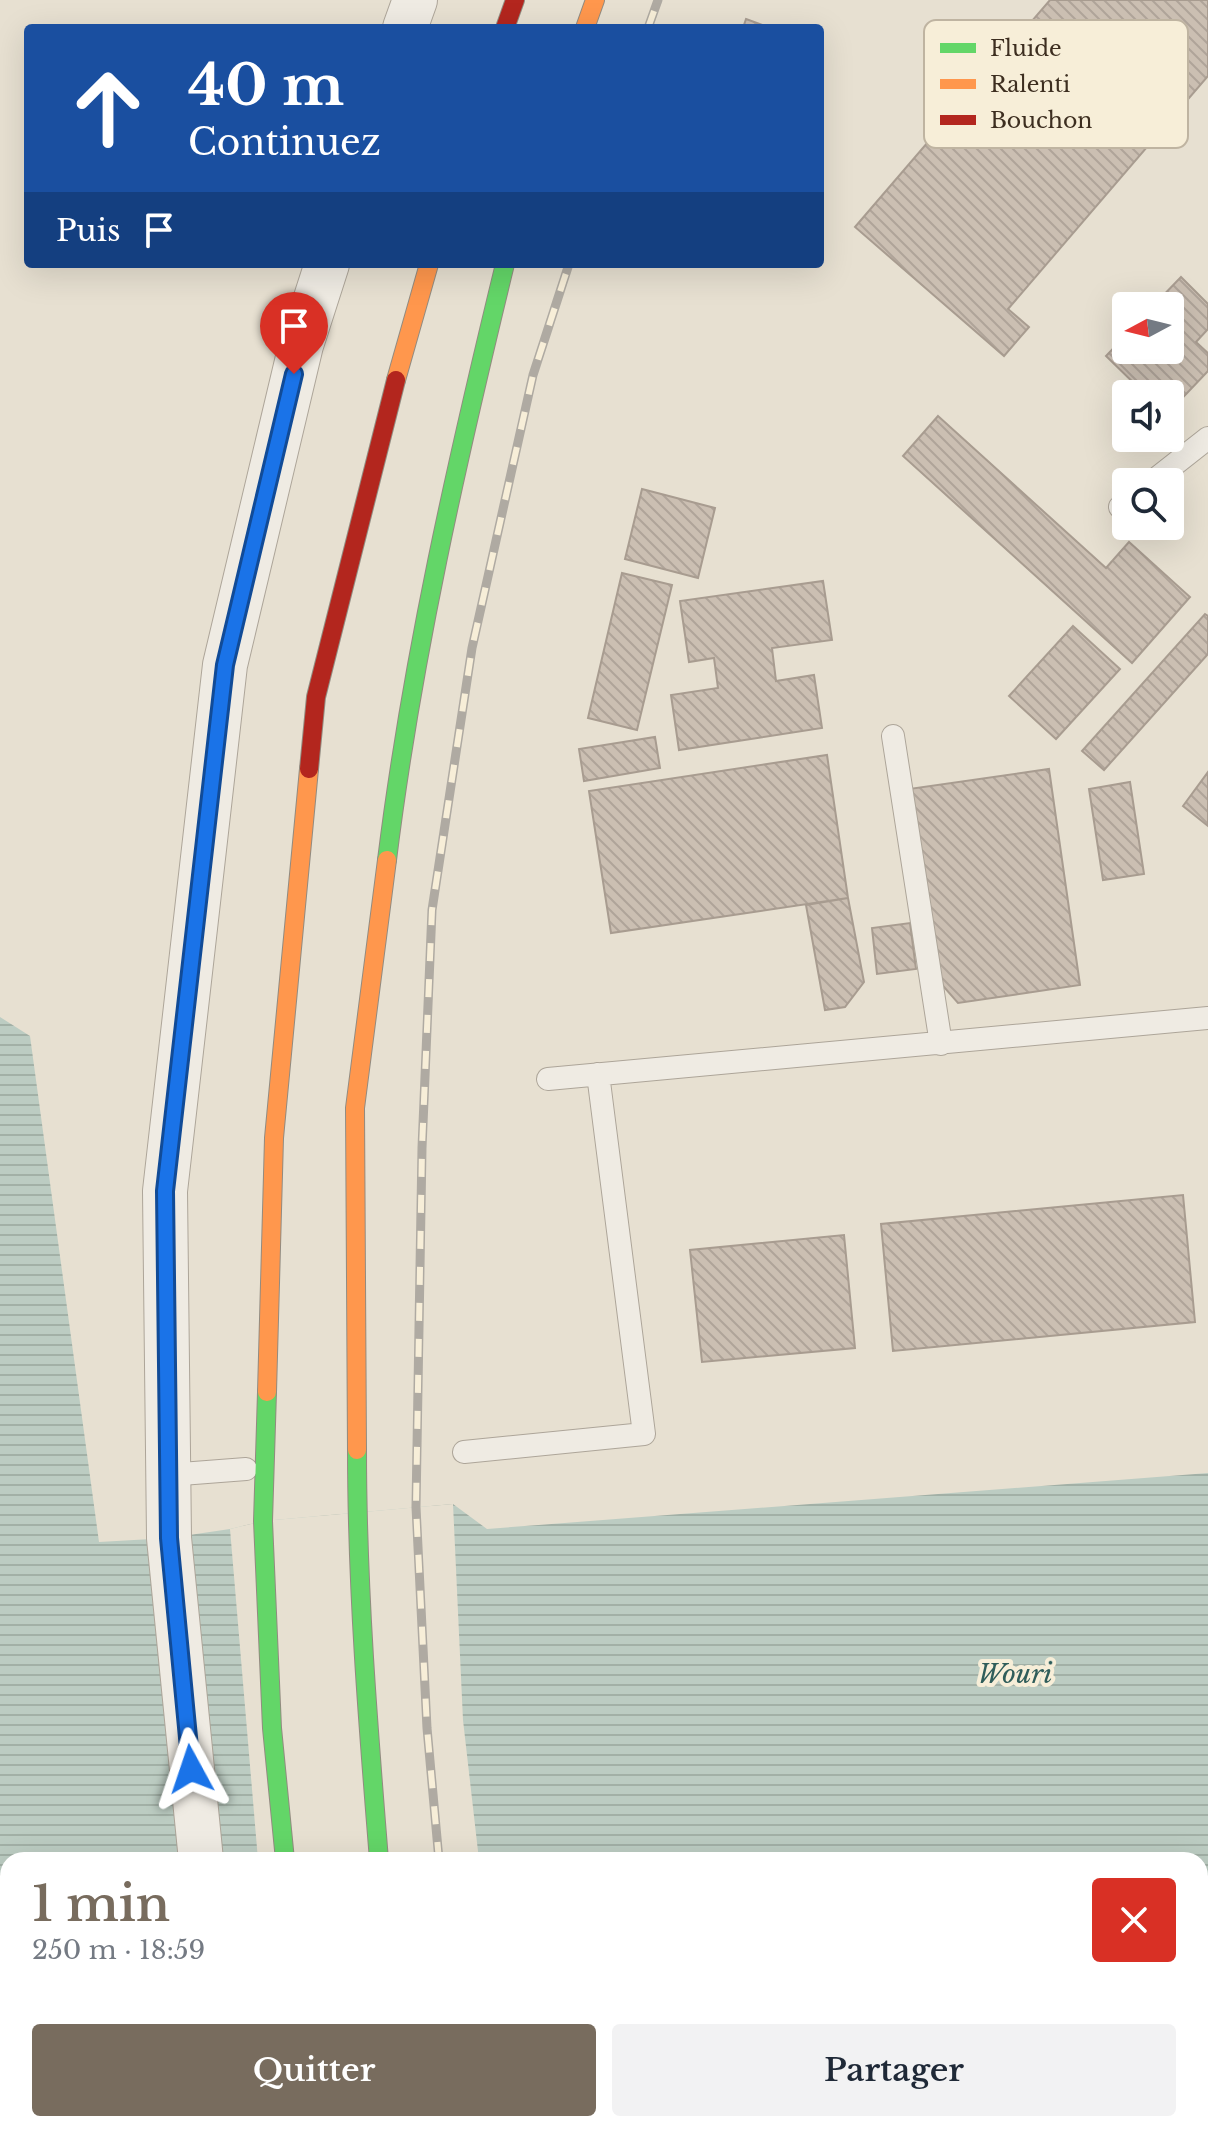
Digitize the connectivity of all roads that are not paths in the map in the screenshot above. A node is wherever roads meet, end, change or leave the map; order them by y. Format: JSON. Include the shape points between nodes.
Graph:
{"nodes":[{"id":1,"x":415,"y":0,"type":"edge"},
{"id":2,"x":515,"y":0,"type":"edge"},
{"id":3,"x":595,"y":0,"type":"edge"},
{"id":4,"x":406,"y":24,"type":"edge"},
{"id":5,"x":506,"y":24,"type":"edge"},
{"id":6,"x":586,"y":24,"type":"edge"},
{"id":7,"x":326,"y":268,"type":"edge"},
{"id":8,"x":428,"y":268,"type":"edge"},
{"id":9,"x":504,"y":268,"type":"edge"},
{"id":10,"x":1208,"y":438,"type":"edge"},
{"id":11,"x":1170,"y":468,"type":"edge"},
{"id":12,"x":893,"y":736,"type":"dead end"},
{"id":13,"x":1208,"y":1018,"type":"edge"},
{"id":14,"x":941,"y":1044,"type":"junction"},
{"id":15,"x":598,"y":1074,"type":"junction"},
{"id":16,"x":548,"y":1079,"type":"dead end"},
{"id":17,"x":464,"y":1452,"type":"dead end"},
{"id":18,"x":246,"y":1469,"type":"dead end"},
{"id":19,"x":168,"y":1475,"type":"junction"},
{"id":20,"x":200,"y":1852,"type":"edge"},
{"id":21,"x":284,"y":1852,"type":"edge"},
{"id":22,"x":378,"y":1852,"type":"edge"}],
"edges":[{"from":1,"to":4,"type":"street"},
{"from":2,"to":5,"type":"highway"},
{"from":3,"to":6,"type":"highway"},
{"from":7,"to":19,"type":"street","via":[[301,345],[225,665],[165,1191]]},
{"from":8,"to":21,"type":"highway","via":[[316,697],[274,1138],[263,1521],[272,1728]]},
{"from":9,"to":22,"type":"highway","via":[[455,468],[401,747],[355,1108],[357,1513]]},
{"from":10,"to":11,"type":"lane"},
{"from":12,"to":14,"type":"lane"},
{"from":13,"to":14,"type":"lane"},
{"from":14,"to":15,"type":"lane"},
{"from":15,"to":16,"type":"lane"},
{"from":15,"to":17,"type":"lane","via":[[644,1434]]},
{"from":18,"to":19,"type":"lane"},
{"from":19,"to":20,"type":"street","via":[[169,1538]]}]}
